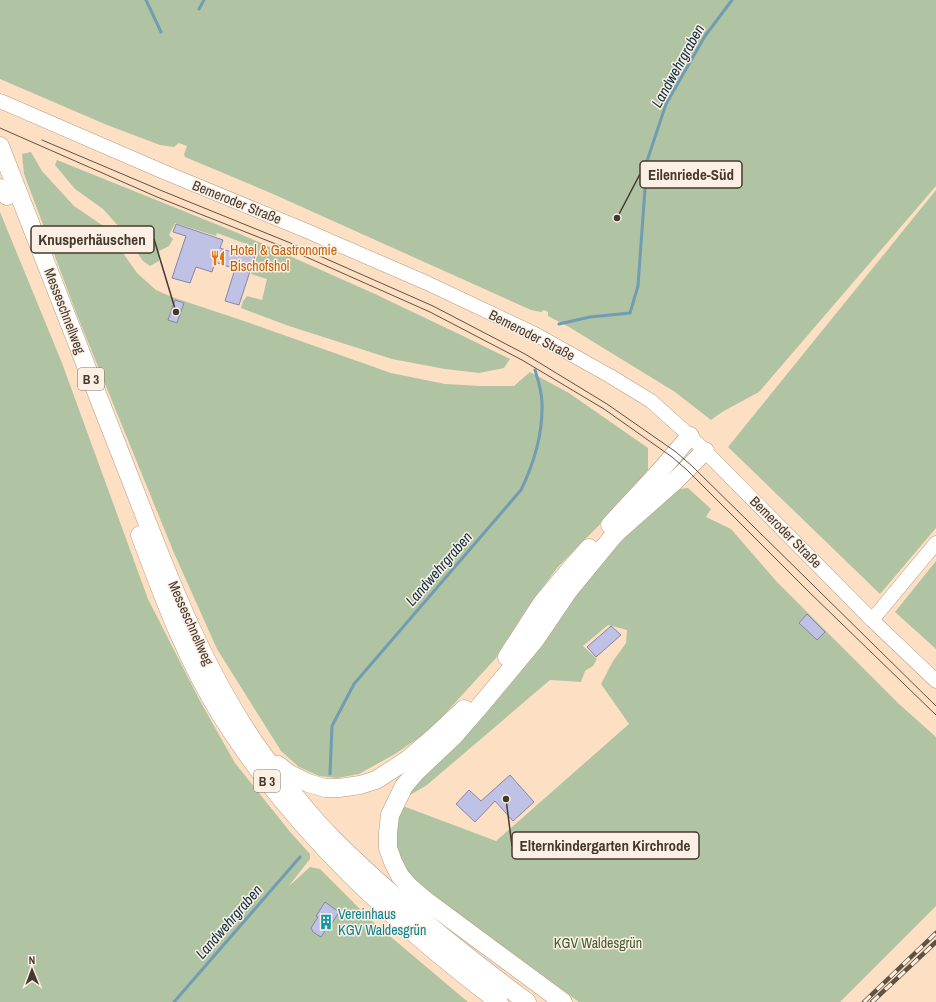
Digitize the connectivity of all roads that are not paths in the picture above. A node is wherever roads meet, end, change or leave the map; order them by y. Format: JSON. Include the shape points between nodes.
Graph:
{"nodes":[{"id":1,"x":0,"y":101,"type":"edge"},
{"id":2,"x":0,"y":146,"type":"edge"},
{"id":3,"x":0,"y":177,"type":"edge"},
{"id":4,"x":4,"y":192,"type":"edge"},
{"id":5,"x":690,"y":436,"type":"junction"},
{"id":6,"x":705,"y":451,"type":"junction"},
{"id":7,"x":936,"y":543,"type":"edge"},
{"id":8,"x":872,"y":620,"type":"junction"},
{"id":9,"x":936,"y":681,"type":"edge"},
{"id":10,"x":263,"y":754,"type":"junction"},
{"id":11,"x":499,"y":1002,"type":"edge"},
{"id":12,"x":527,"y":1002,"type":"edge"},
{"id":13,"x":562,"y":1002,"type":"edge"}],
"edges":[{"from":1,"to":5,"type":"main road","name":"Bemeroder Straße","via":[[369,257],[535,334],[651,401]]},
{"from":2,"to":10,"type":"highway","name":"Messeschnellweg","number":"B 3","via":[[185,612],[203,653],[236,713]]},
{"from":3,"to":4,"type":"highway","name":"Messeschnellweg","number":"B 3"},
{"from":4,"to":11,"type":"highway","name":"Messeschnellweg","number":"B 3","via":[[171,617],[189,657],[223,719],[289,810],[322,847],[397,918]]},
{"from":5,"to":6,"type":"main road","name":"Bemeroder Straße"},
{"from":5,"to":10,"type":"highway","via":[[542,603],[512,651],[466,706],[406,760],[376,780],[360,785],[325,788],[308,784]]},
{"from":6,"to":8,"type":"main road","name":"Bemeroder Straße"},
{"from":6,"to":13,"type":"highway","via":[[615,534],[569,590],[535,640],[480,706],[404,786],[390,815],[388,848],[400,876],[410,887]]},
{"from":7,"to":8,"type":"main road"},
{"from":8,"to":9,"type":"main road","name":"Bemeroder Straße"},
{"from":10,"to":12,"type":"highway","name":"Messeschnellweg","number":"B 3","via":[[299,801],[338,844],[424,921]]}]}
